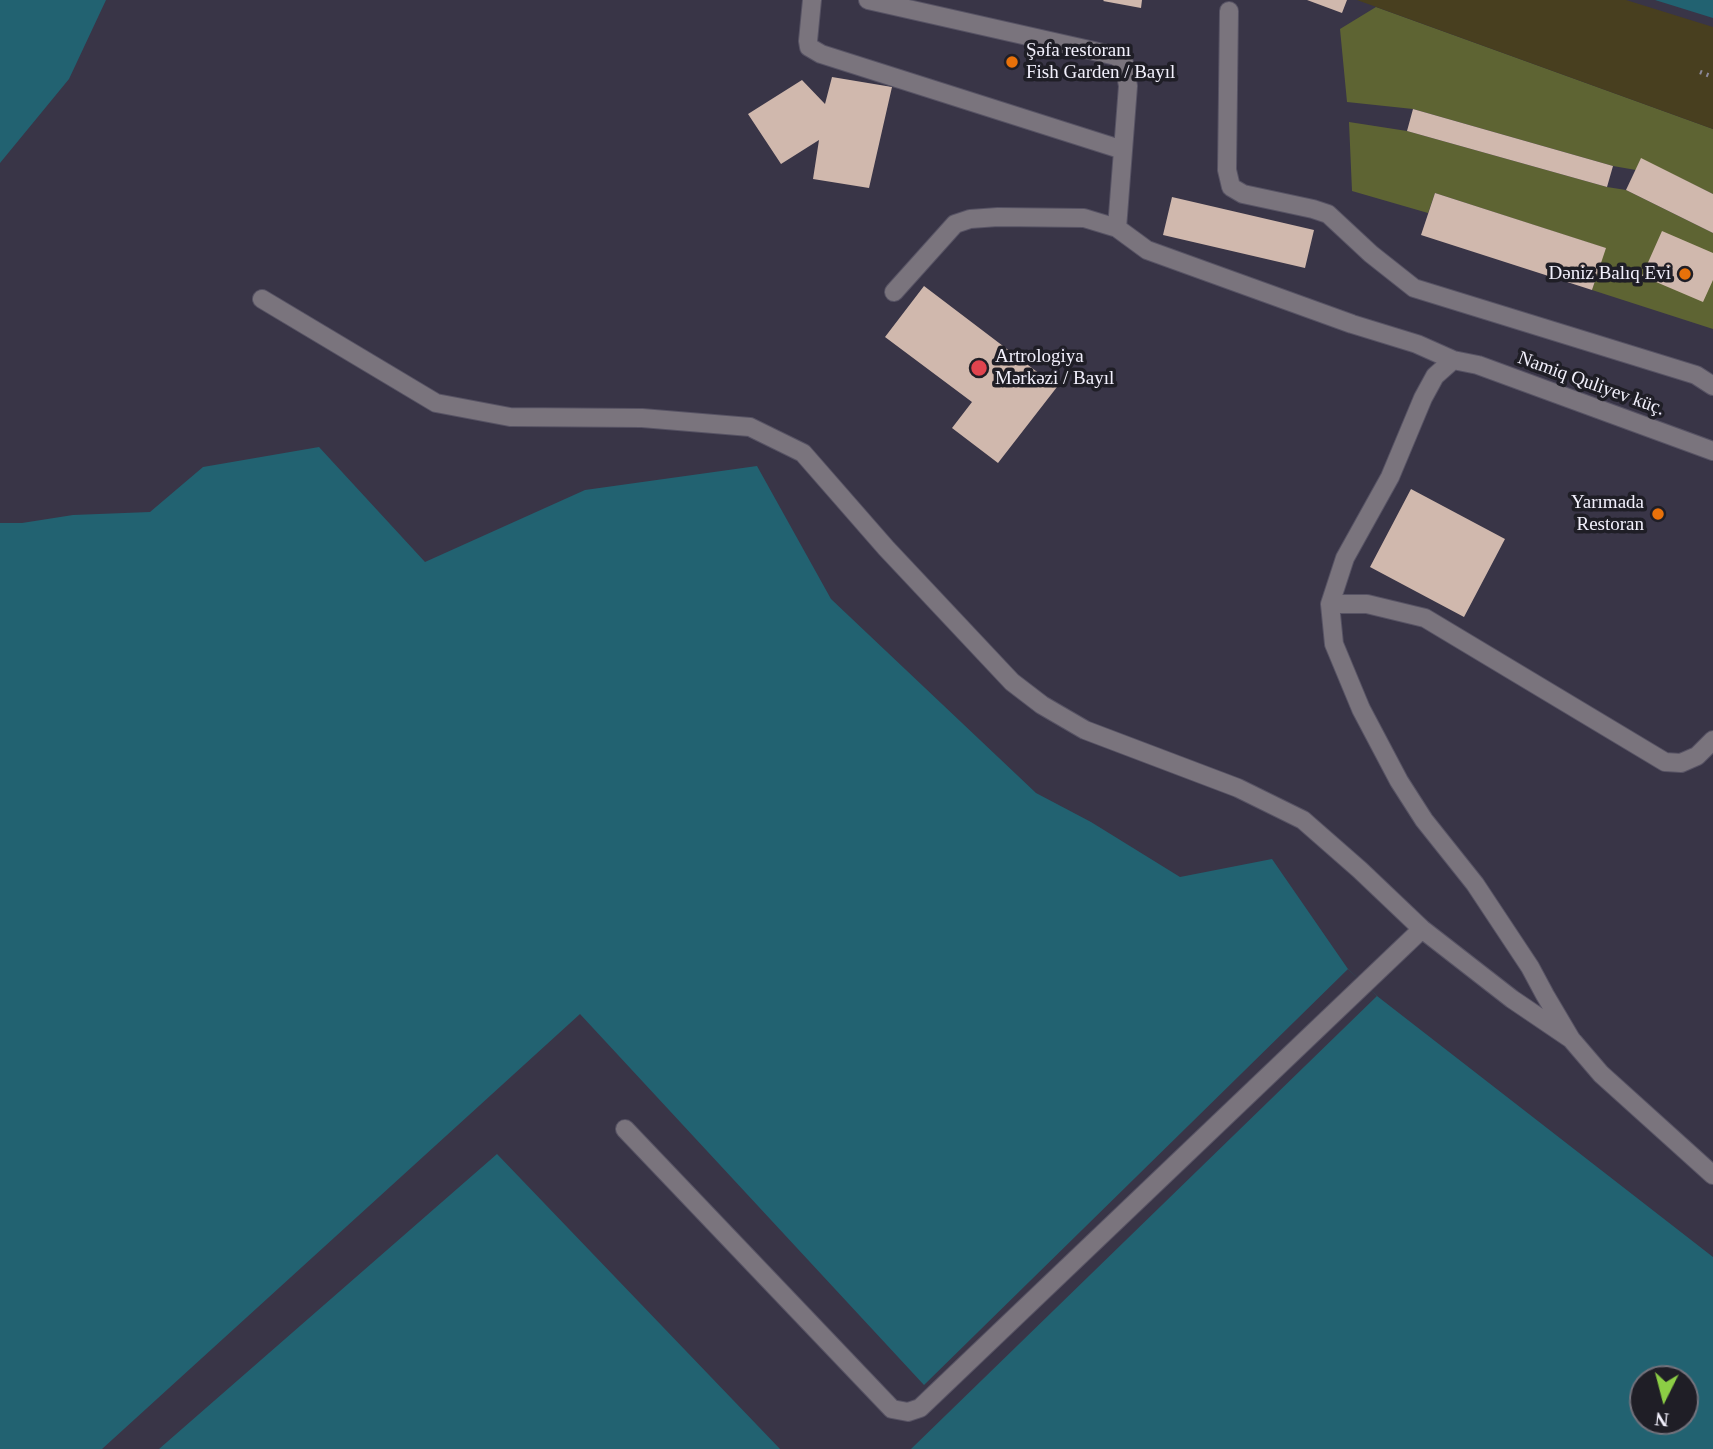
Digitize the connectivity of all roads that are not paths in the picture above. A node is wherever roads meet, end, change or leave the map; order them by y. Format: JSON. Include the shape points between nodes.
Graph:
{"nodes":[{"id":1,"x":812,"y":0,"type":"edge"},
{"id":2,"x":868,"y":0,"type":"edge"},
{"id":3,"x":1229,"y":11,"type":"dead end"},
{"id":4,"x":1123,"y":150,"type":"junction"},
{"id":5,"x":1118,"y":228,"type":"junction"},
{"id":6,"x":894,"y":292,"type":"dead end"},
{"id":7,"x":262,"y":299,"type":"dead end"},
{"id":8,"x":1453,"y":360,"type":"junction"},
{"id":9,"x":1713,"y":386,"type":"edge"},
{"id":10,"x":1713,"y":451,"type":"edge"},
{"id":11,"x":1330,"y":604,"type":"junction"},
{"id":12,"x":1713,"y":740,"type":"edge"},
{"id":13,"x":1422,"y":929,"type":"junction"},
{"id":14,"x":1571,"y":1039,"type":"junction"},
{"id":15,"x":625,"y":1129,"type":"dead end"},
{"id":16,"x":1713,"y":1175,"type":"edge"}],
"edges":[{"from":1,"to":4,"type":"street","via":[[809,47],[821,54]]},
{"from":2,"to":4,"type":"street","via":[[1116,56],[1124,63],[1128,86]]},
{"from":3,"to":9,"type":"street","via":[[1227,170],[1231,187],[1243,194],[1328,214],[1414,288],[1696,375]]},
{"from":4,"to":5,"type":"street"},
{"from":5,"to":6,"type":"street","via":[[1084,218],[970,219],[955,224]]},
{"from":5,"to":8,"type":"street","name":"Namiq Quliyev küç.","via":[[1147,250]]},
{"from":7,"to":13,"type":"street","via":[[436,403],[510,417],[642,418],[750,427],[803,453],[1012,682],[1085,730],[1238,788],[1303,820]]},
{"from":8,"to":10,"type":"street","name":"Namiq Quliyev küç.","via":[[1478,365]]},
{"from":8,"to":11,"type":"street","via":[[1435,376],[1423,398],[1390,477],[1345,558]]},
{"from":11,"to":12,"type":"street","via":[[1367,604],[1425,618],[1665,762],[1681,763]]},
{"from":11,"to":14,"type":"street","via":[[1334,645],[1399,781],[1482,895]]},
{"from":13,"to":14,"type":"street"},
{"from":13,"to":15,"type":"street","via":[[919,1408],[908,1412],[892,1409]]},
{"from":14,"to":16,"type":"street","via":[[1601,1074]]}]}
